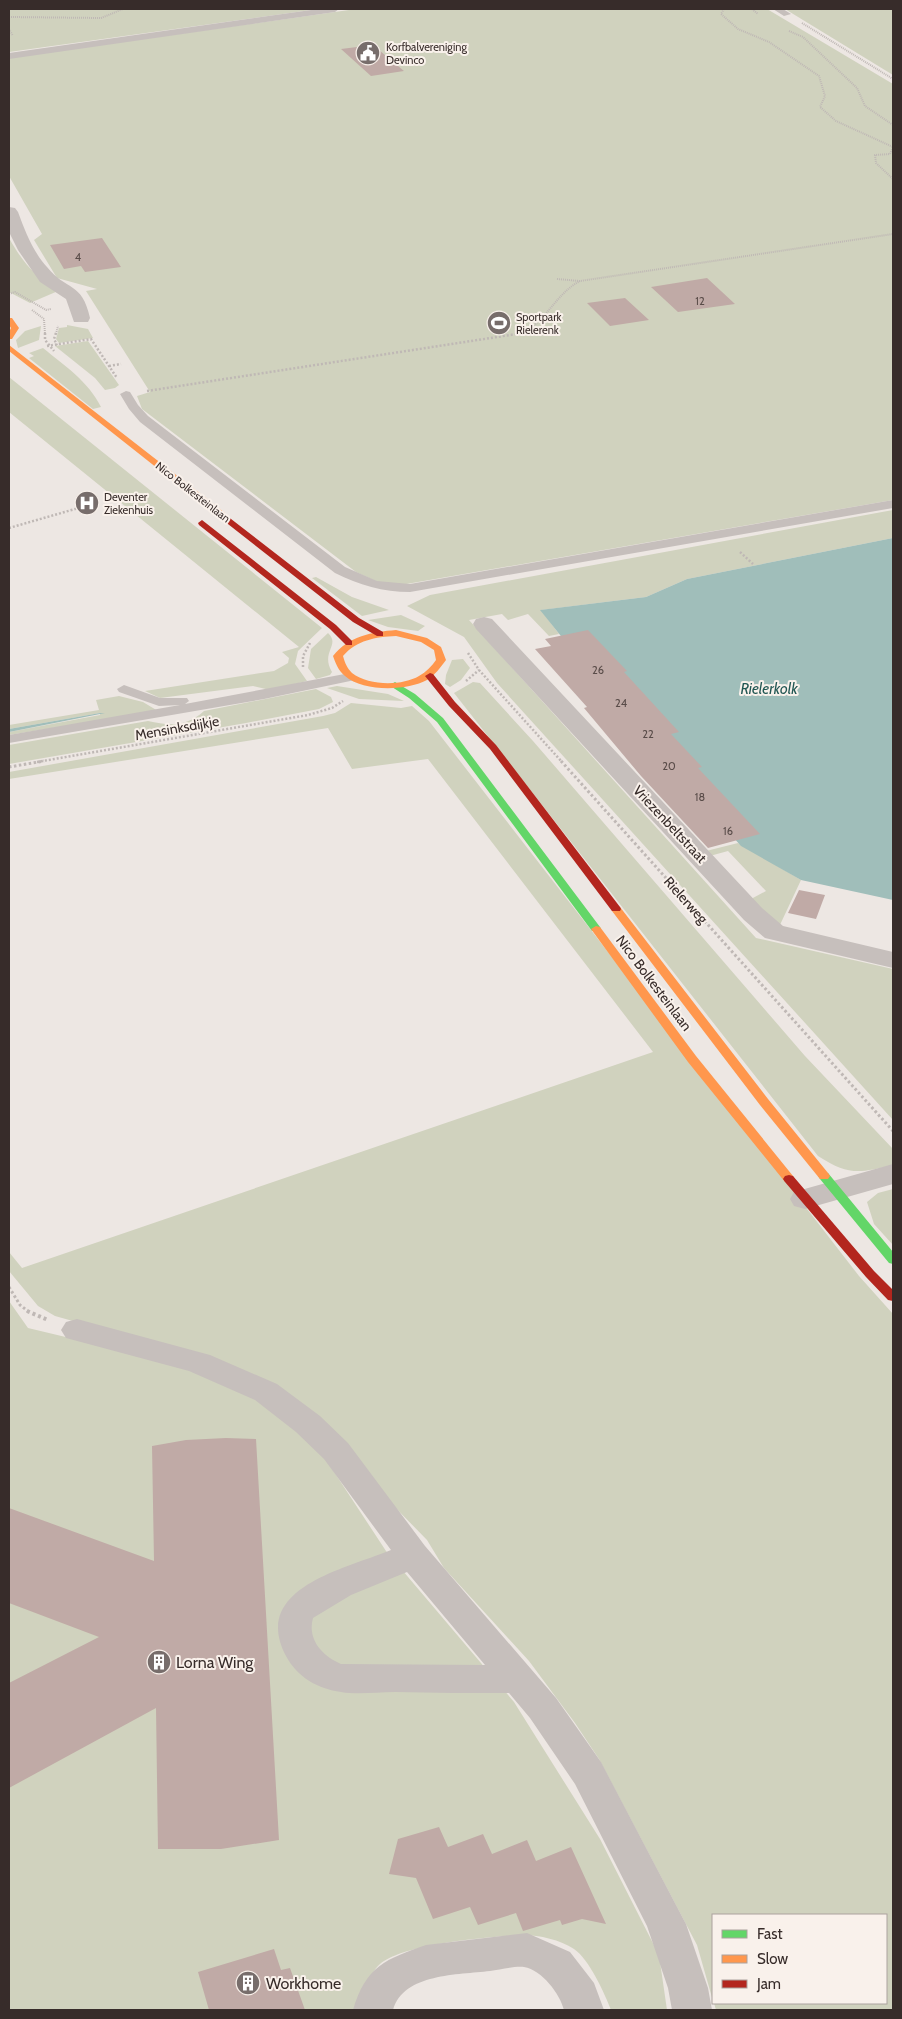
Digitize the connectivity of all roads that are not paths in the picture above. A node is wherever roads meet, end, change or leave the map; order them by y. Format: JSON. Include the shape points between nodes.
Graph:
{"nodes":[{"id":1,"x":335,"y":9,"type":"edge"},
{"id":2,"x":777,"y":9,"type":"edge"},
{"id":3,"x":787,"y":14,"type":"road end"},
{"id":4,"x":9,"y":56,"type":"edge"},
{"id":5,"x":9,"y":212,"type":"edge"},
{"id":6,"x":81,"y":318,"type":"dead end"},
{"id":7,"x":9,"y":320,"type":"edge"},
{"id":8,"x":9,"y":337,"type":"edge"},
{"id":9,"x":9,"y":347,"type":"edge"},
{"id":10,"x":126,"y":394,"type":"road end"},
{"id":11,"x":893,"y":504,"type":"edge"},
{"id":12,"x":195,"y":518,"type":"dead end"},
{"id":13,"x":484,"y":624,"type":"dead end"},
{"id":14,"x":380,"y":634,"type":"junction"},
{"id":15,"x":349,"y":643,"type":"junction"},
{"id":16,"x":430,"y":676,"type":"junction"},
{"id":17,"x":350,"y":677,"type":"junction"},
{"id":18,"x":395,"y":686,"type":"junction"},
{"id":19,"x":124,"y":689,"type":"dead end"},
{"id":20,"x":264,"y":695,"type":"junction"},
{"id":21,"x":9,"y":739,"type":"edge"},
{"id":22,"x":893,"y":960,"type":"edge"},
{"id":23,"x":893,"y":1174,"type":"edge"},
{"id":24,"x":836,"y":1190,"type":"junction"},
{"id":25,"x":805,"y":1199,"type":"junction"},
{"id":26,"x":893,"y":1260,"type":"edge"},
{"id":27,"x":893,"y":1297,"type":"edge"},
{"id":28,"x":77,"y":1330,"type":"road end"},
{"id":29,"x":413,"y":1556,"type":"junction"},
{"id":30,"x":518,"y":1679,"type":"junction"},
{"id":31,"x":373,"y":2010,"type":"edge"},
{"id":32,"x":584,"y":2010,"type":"edge"},
{"id":33,"x":692,"y":2010,"type":"edge"}],
"edges":[{"from":1,"to":4,"type":"lane"},
{"from":2,"to":3,"type":"lane"},
{"from":5,"to":6,"type":"street","via":[[40,270],[74,293]]},
{"from":7,"to":8,"type":"street","via":[[15,328]]},
{"from":9,"to":14,"type":"street","name":"Nico Bolkesteinlaan","via":[[356,620]]},
{"from":10,"to":11,"type":"lane","via":[[144,419],[340,570],[379,587],[410,588],[724,536]]},
{"from":12,"to":15,"type":"street","name":"Nico Bolkesteinlaan"},
{"from":13,"to":22,"type":"street","name":"Vriezenbeltstraat","via":[[753,914],[774,932]]},
{"from":14,"to":15,"type":"street"},
{"from":14,"to":16,"type":"street","via":[[411,635],[434,645],[442,661]]},
{"from":15,"to":17,"type":"street","via":[[338,656],[338,664]]},
{"from":16,"to":18,"type":"street"},
{"from":16,"to":24,"type":"street","name":"Nico Bolkesteinlaan","via":[[492,747],[752,1087]]},
{"from":17,"to":18,"type":"street","via":[[370,684]]},
{"from":17,"to":20,"type":"lane"},
{"from":18,"to":25,"type":"street","name":"Nico Bolkesteinlaan","via":[[433,714],[458,744],[692,1059]]},
{"from":19,"to":20,"type":"lane","via":[[159,702],[234,693]]},
{"from":20,"to":21,"type":"lane"},
{"from":23,"to":24,"type":"street"},
{"from":24,"to":25,"type":"street"},
{"from":24,"to":26,"type":"street","name":"Nico Bolkesteinlaan"},
{"from":25,"to":27,"type":"street","name":"Nico Bolkesteinlaan"},
{"from":28,"to":29,"type":"street","via":[[200,1363],[266,1392],[308,1424],[336,1451]]},
{"from":29,"to":30,"type":"street"},
{"from":29,"to":30,"type":"street","via":[[326,1593],[301,1609],[294,1619],[294,1637],[316,1670],[341,1678]]},
{"from":30,"to":33,"type":"street","via":[[543,1708],[588,1773],[634,1859],[666,1924],[688,1988]]},
{"from":31,"to":32,"type":"street","via":[[376,1996],[391,1978],[426,1962],[527,1950],[556,1964],[580,1995]]}]}
